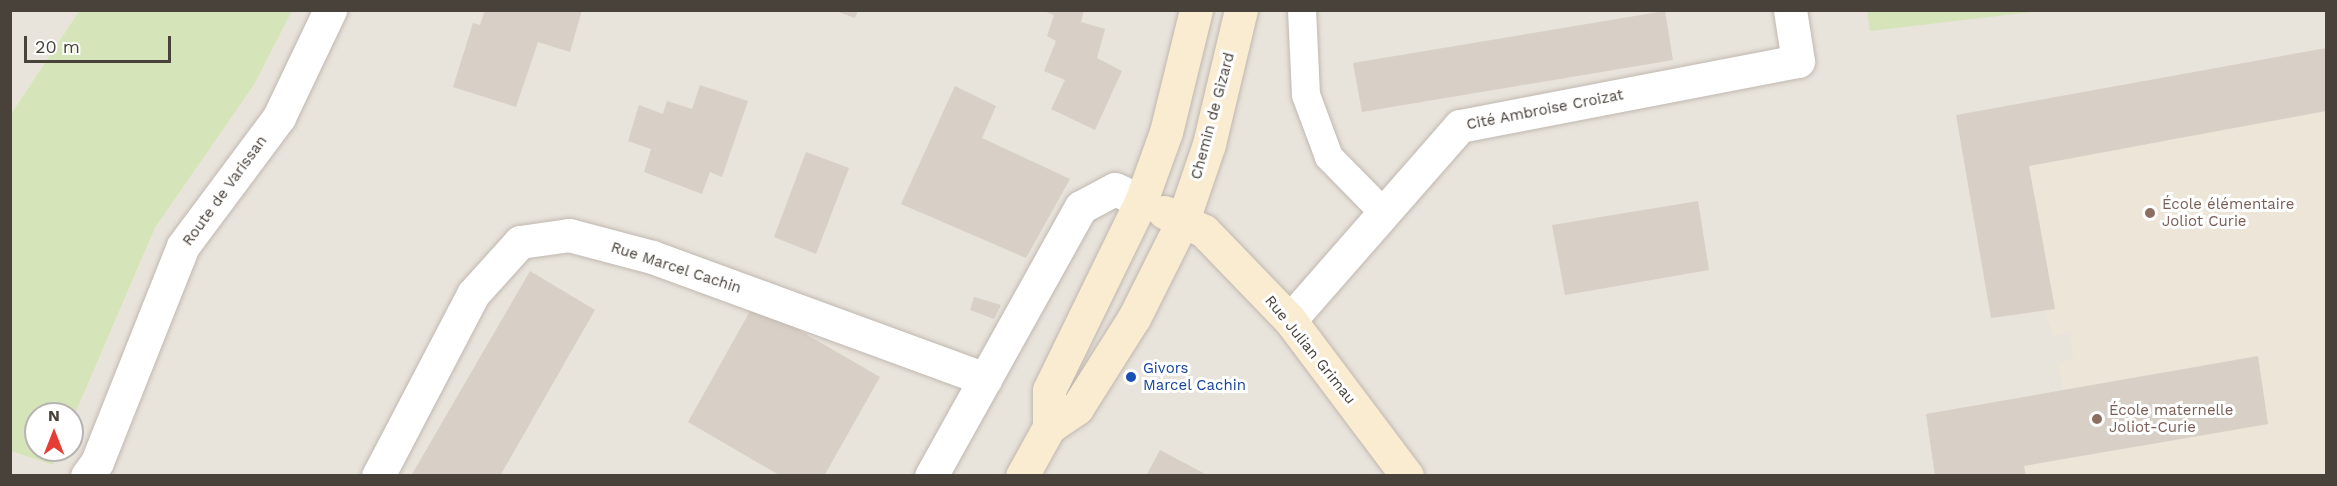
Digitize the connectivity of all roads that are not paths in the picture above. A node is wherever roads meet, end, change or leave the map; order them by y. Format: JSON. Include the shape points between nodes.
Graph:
{"nodes":[{"id":1,"x":330,"y":10,"type":"edge"},
{"id":2,"x":1196,"y":10,"type":"edge"},
{"id":3,"x":1241,"y":10,"type":"edge"},
{"id":4,"x":1302,"y":10,"type":"edge"},
{"id":5,"x":1790,"y":10,"type":"edge"},
{"id":6,"x":1140,"y":201,"type":"junction"},
{"id":7,"x":1384,"y":213,"type":"junction"},
{"id":8,"x":1183,"y":220,"type":"junction"},
{"id":9,"x":1290,"y":320,"type":"junction"},
{"id":10,"x":985,"y":379,"type":"junction"},
{"id":11,"x":1050,"y":427,"type":"junction"},
{"id":12,"x":87,"y":476,"type":"edge"},
{"id":13,"x":378,"y":476,"type":"edge"},
{"id":14,"x":931,"y":476,"type":"edge"},
{"id":15,"x":1022,"y":476,"type":"edge"},
{"id":16,"x":1407,"y":476,"type":"edge"}],
"edges":[{"from":1,"to":12,"type":"street","name":"Route de Varissan","via":[[279,117],[183,246],[97,462]]},
{"from":2,"to":6,"type":"street","via":[[1166,132]]},
{"from":3,"to":8,"type":"street","name":"Chemin de Gizard","via":[[1209,144]]},
{"from":4,"to":7,"type":"lane","via":[[1306,95],[1329,157]]},
{"from":5,"to":7,"type":"street","name":"Cité Ambroise Croizat","via":[[1798,61],[1460,126]]},
{"from":6,"to":8,"type":"street","name":"Rue Julian Grimau"},
{"from":6,"to":10,"type":"street","via":[[1115,189],[1081,207]]},
{"from":6,"to":11,"type":"street","via":[[1056,373],[1050,390]]},
{"from":7,"to":9,"type":"street","name":"Cité Ambroise Croizat"},
{"from":8,"to":9,"type":"street","name":"Rue Julian Grimau","via":[[1204,231]]},
{"from":8,"to":11,"type":"street","via":[[1134,318],[1077,408]]},
{"from":9,"to":16,"type":"street","name":"Rue Julian Grimau"},
{"from":10,"to":13,"type":"street","name":"Rue Marcel Cachin","via":[[652,257],[569,235],[520,242],[473,294]]},
{"from":10,"to":14,"type":"street"},
{"from":11,"to":15,"type":"street"}]}
